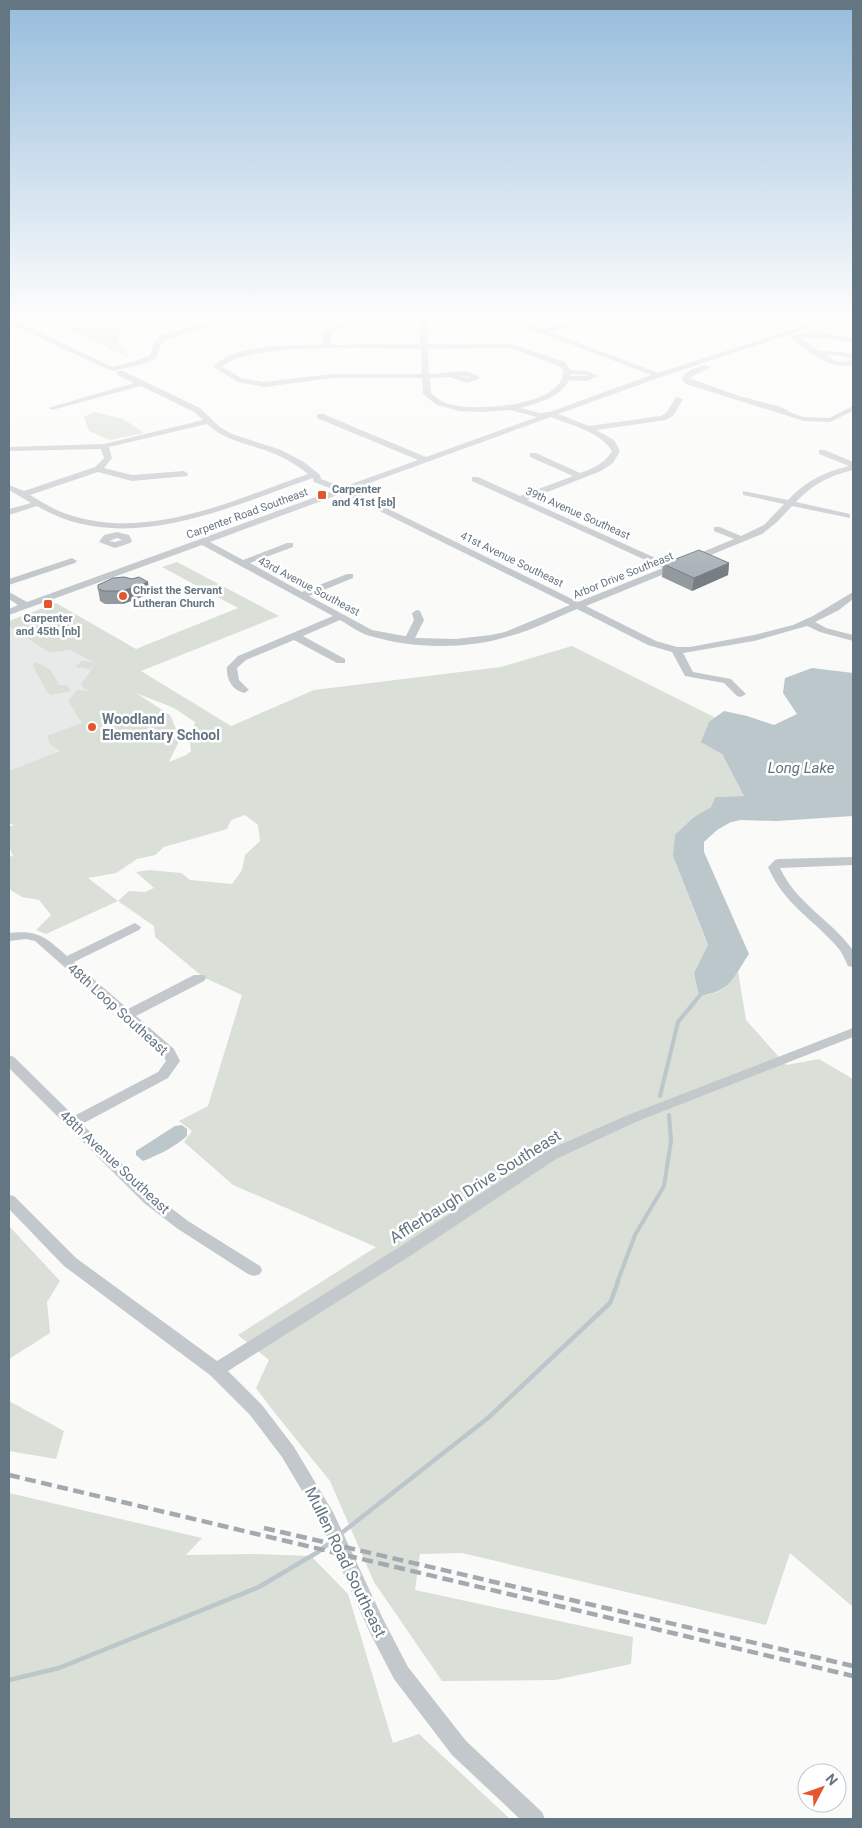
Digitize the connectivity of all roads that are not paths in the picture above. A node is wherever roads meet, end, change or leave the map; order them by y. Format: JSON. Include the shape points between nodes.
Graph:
{"nodes":[{"id":1,"x":69,"y":403,"type":"edge"},
{"id":2,"x":183,"y":403,"type":"edge"},
{"id":3,"x":436,"y":403,"type":"edge"},
{"id":4,"x":524,"y":403,"type":"edge"},
{"id":5,"x":538,"y":403,"type":"edge"},
{"id":6,"x":580,"y":403,"type":"edge"},
{"id":7,"x":676,"y":403,"type":"edge"},
{"id":8,"x":757,"y":403,"type":"edge"},
{"id":9,"x":52,"y":408,"type":"dead end"},
{"id":10,"x":511,"y":408,"type":"junction"},
{"id":11,"x":853,"y":408,"type":"edge"},
{"id":12,"x":551,"y":414,"type":"junction"},
{"id":13,"x":320,"y":416,"type":"dead end"},
{"id":14,"x":210,"y":421,"type":"junction"},
{"id":15,"x":588,"y":429,"type":"junction"},
{"id":16,"x":104,"y":446,"type":"junction"},
{"id":17,"x":9,"y":449,"type":"edge"},
{"id":18,"x":822,"y":452,"type":"dead end"},
{"id":19,"x":533,"y":455,"type":"dead end"},
{"id":20,"x":426,"y":460,"type":"junction"},
{"id":21,"x":853,"y":466,"type":"edge"},
{"id":22,"x":98,"y":469,"type":"junction"},
{"id":23,"x":184,"y":474,"type":"dead end"},
{"id":24,"x":315,"y":476,"type":"junction"},
{"id":25,"x":580,"y":476,"type":"junction"},
{"id":26,"x":475,"y":479,"type":"dead end"},
{"id":27,"x":9,"y":487,"type":"edge"},
{"id":28,"x":343,"y":490,"type":"junction"},
{"id":29,"x":746,"y":493,"type":"dead end"},
{"id":30,"x":24,"y":494,"type":"junction"},
{"id":31,"x":521,"y":499,"type":"junction"},
{"id":32,"x":791,"y":502,"type":"junction"},
{"id":33,"x":39,"y":503,"type":"junction"},
{"id":34,"x":9,"y":512,"type":"edge"},
{"id":35,"x":847,"y":516,"type":"dead end"},
{"id":36,"x":118,"y":525,"type":"junction"},
{"id":37,"x":717,"y":529,"type":"dead end"},
{"id":38,"x":116,"y":535,"type":"dead end"},
{"id":39,"x":741,"y":539,"type":"junction"},
{"id":40,"x":202,"y":541,"type":"junction"},
{"id":41,"x":290,"y":545,"type":"dead end"},
{"id":42,"x":72,"y":561,"type":"dead end"},
{"id":43,"x":242,"y":564,"type":"junction"},
{"id":44,"x":671,"y":568,"type":"junction"},
{"id":45,"x":350,"y":576,"type":"dead end"},
{"id":46,"x":9,"y":582,"type":"edge"},
{"id":47,"x":9,"y":595,"type":"edge"},
{"id":48,"x":853,"y":595,"type":"edge"},
{"id":49,"x":300,"y":596,"type":"junction"},
{"id":50,"x":578,"y":605,"type":"junction"},
{"id":51,"x":26,"y":606,"type":"junction"},
{"id":52,"x":9,"y":612,"type":"edge"},
{"id":53,"x":417,"y":614,"type":"dead end"},
{"id":54,"x":340,"y":617,"type":"junction"},
{"id":55,"x":810,"y":623,"type":"junction"},
{"id":56,"x":295,"y":636,"type":"junction"},
{"id":57,"x":853,"y":638,"type":"edge"},
{"id":58,"x":409,"y":640,"type":"junction"},
{"id":59,"x":676,"y":650,"type":"junction"},
{"id":60,"x":341,"y":661,"type":"dead end"},
{"id":61,"x":244,"y":690,"type":"dead end"},
{"id":62,"x":741,"y":694,"type":"dead end"},
{"id":63,"x":853,"y":861,"type":"edge"},
{"id":64,"x":135,"y":927,"type":"dead end"},
{"id":65,"x":9,"y":937,"type":"edge"},
{"id":66,"x":66,"y":961,"type":"junction"},
{"id":67,"x":853,"y":964,"type":"edge"},
{"id":68,"x":199,"y":978,"type":"dead end"},
{"id":69,"x":126,"y":1015,"type":"junction"},
{"id":70,"x":853,"y":1032,"type":"edge"},
{"id":71,"x":9,"y":1060,"type":"edge"},
{"id":72,"x":72,"y":1123,"type":"junction"},
{"id":73,"x":9,"y":1200,"type":"edge"},
{"id":74,"x":254,"y":1270,"type":"dead end"},
{"id":75,"x":216,"y":1370,"type":"junction"},
{"id":76,"x":535,"y":1819,"type":"edge"}],
"edges":[{"from":1,"to":9,"type":"street"},
{"from":2,"to":14,"type":"street","name":"41st Avenue Southeast"},
{"from":3,"to":10,"type":"street","via":[[474,411]]},
{"from":4,"to":10,"type":"street"},
{"from":5,"to":12,"type":"street"},
{"from":6,"to":12,"type":"street","name":"Carpenter Road Southeast"},
{"from":7,"to":15,"type":"street","via":[[663,418]]},
{"from":8,"to":11,"type":"street","via":[[804,419],[830,420]]},
{"from":10,"to":12,"type":"street","via":[[540,415]]},
{"from":12,"to":15,"type":"street"},
{"from":12,"to":20,"type":"street","name":"Carpenter Road Southeast"},
{"from":13,"to":20,"type":"street"},
{"from":14,"to":16,"type":"street"},
{"from":14,"to":24,"type":"street","name":"41st Avenue Southeast","via":[[229,436],[278,452],[302,464]]},
{"from":15,"to":25,"type":"street","via":[[611,442],[616,451],[610,461]]},
{"from":16,"to":17,"type":"street"},
{"from":16,"to":22,"type":"street","via":[[108,458]]},
{"from":18,"to":21,"type":"street"},
{"from":19,"to":25,"type":"street"},
{"from":20,"to":28,"type":"street","name":"Carpenter Road Southeast"},
{"from":21,"to":32,"type":"street","name":"Arbor Drive Southeast","via":[[818,478]]},
{"from":22,"to":23,"type":"street","via":[[132,478]]},
{"from":22,"to":30,"type":"street"},
{"from":24,"to":28,"type":"street","name":"41st Avenue Southeast","via":[[317,480]]},
{"from":24,"to":36,"type":"street","via":[[191,517]]},
{"from":25,"to":31,"type":"street"},
{"from":26,"to":31,"type":"street","name":"39th Avenue Southeast"},
{"from":27,"to":30,"type":"street"},
{"from":28,"to":40,"type":"street","name":"Carpenter Road Southeast"},
{"from":28,"to":50,"type":"street","name":"41st Avenue Southeast"},
{"from":29,"to":32,"type":"street"},
{"from":30,"to":33,"type":"street"},
{"from":31,"to":44,"type":"street","name":"39th Avenue Southeast"},
{"from":32,"to":35,"type":"street"},
{"from":32,"to":39,"type":"street","name":"Arbor Drive Southeast","via":[[763,529]]},
{"from":33,"to":34,"type":"street"},
{"from":33,"to":36,"type":"street","via":[[79,522]]},
{"from":36,"to":38,"type":"street"},
{"from":37,"to":39,"type":"street"},
{"from":39,"to":44,"type":"street","name":"Arbor Drive Southeast"},
{"from":40,"to":43,"type":"street","name":"43rd Avenue Southeast"},
{"from":40,"to":51,"type":"street","name":"Carpenter Road Southeast"},
{"from":41,"to":43,"type":"street"},
{"from":42,"to":46,"type":"street"},
{"from":43,"to":49,"type":"street","name":"43rd Avenue Southeast"},
{"from":44,"to":50,"type":"street","name":"Arbor Drive Southeast"},
{"from":45,"to":49,"type":"street"},
{"from":47,"to":51,"type":"street"},
{"from":48,"to":55,"type":"street"},
{"from":49,"to":54,"type":"street","name":"43rd Avenue Southeast"},
{"from":50,"to":58,"type":"street","name":"Arbor Drive Southeast","via":[[489,639],[453,643]]},
{"from":50,"to":59,"type":"street","name":"41st Avenue Southeast","via":[[652,642]]},
{"from":51,"to":52,"type":"street","name":"Carpenter Road Southeast"},
{"from":53,"to":58,"type":"street","via":[[419,620]]},
{"from":54,"to":56,"type":"street"},
{"from":54,"to":58,"type":"street","name":"43rd Avenue Southeast","via":[[370,632]]},
{"from":55,"to":57,"type":"street"},
{"from":55,"to":59,"type":"street","via":[[720,644]]},
{"from":56,"to":60,"type":"street"},
{"from":56,"to":61,"type":"street","via":[[242,658],[232,667],[234,683]]},
{"from":59,"to":62,"type":"street","via":[[689,674],[727,681]]},
{"from":63,"to":67,"type":"street","via":[[779,863],[774,867],[793,899],[840,940]]},
{"from":64,"to":66,"type":"street"},
{"from":65,"to":66,"type":"street","name":"48th Loop Southeast","via":[[26,935],[39,938]]},
{"from":66,"to":69,"type":"street","name":"48th Loop Southeast"},
{"from":68,"to":69,"type":"street"},
{"from":69,"to":72,"type":"street","name":"48th Loop Southeast","via":[[169,1052],[172,1066],[164,1075]]},
{"from":70,"to":75,"type":"street","name":"Afflerbaugh Drive Southeast","via":[[633,1118],[551,1155]]},
{"from":71,"to":72,"type":"street","name":"48th Avenue Southeast"},
{"from":72,"to":74,"type":"street","name":"48th Avenue Southeast","via":[[150,1199]]},
{"from":73,"to":75,"type":"street","name":"Mullen Road Southeast","via":[[88,1277]]},
{"from":75,"to":76,"type":"street","name":"Mullen Road Southeast","via":[[256,1410],[288,1452],[327,1517],[401,1673],[459,1748]]}]}
